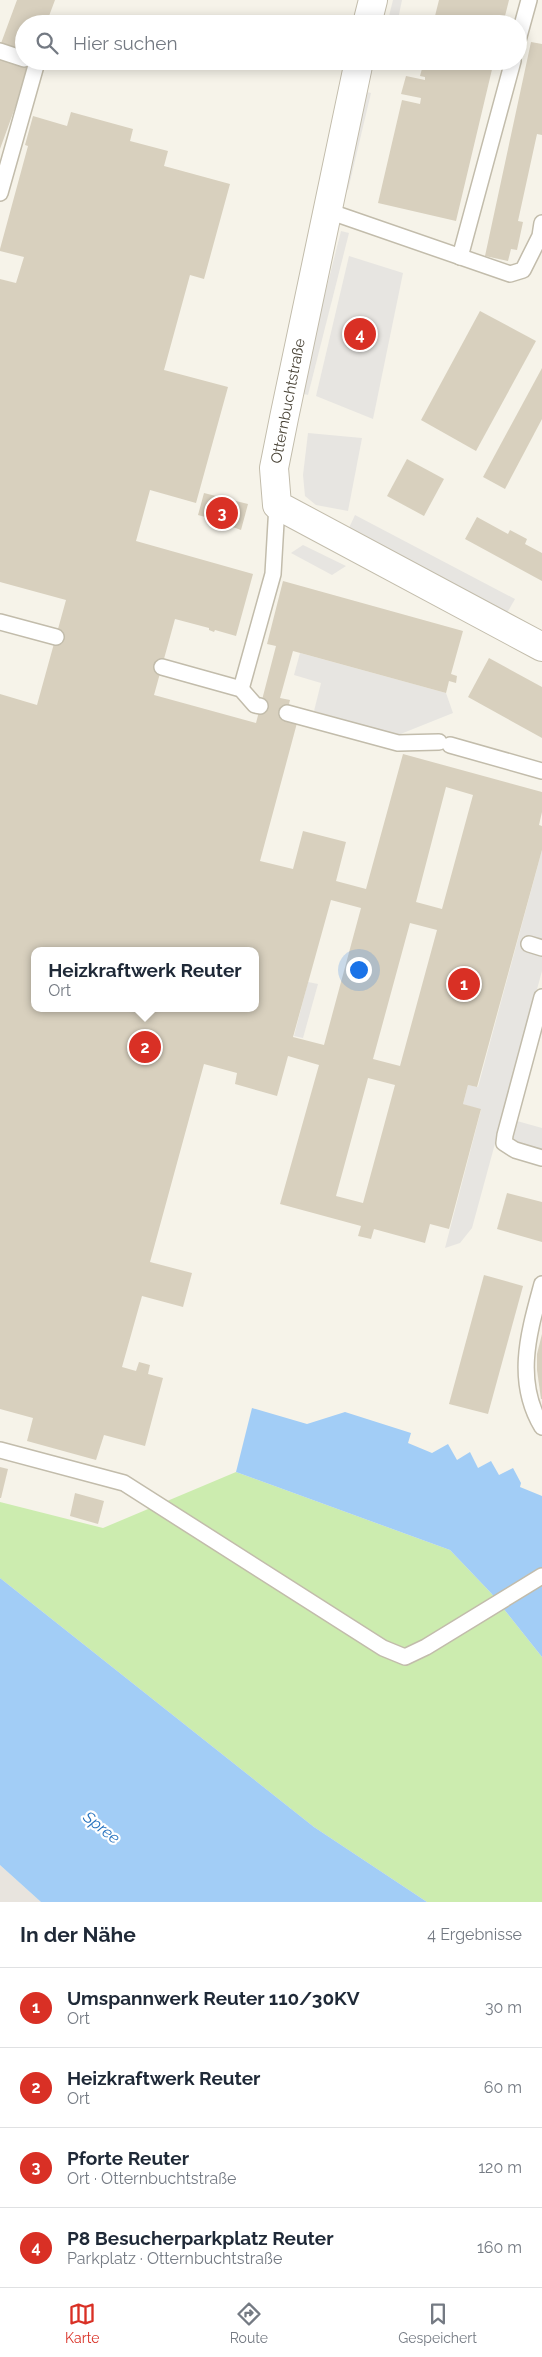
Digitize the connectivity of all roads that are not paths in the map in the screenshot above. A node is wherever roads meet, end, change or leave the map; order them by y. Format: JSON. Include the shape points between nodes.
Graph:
{"nodes":[{"id":1,"x":372,"y":0,"type":"edge"},
{"id":2,"x":529,"y":0,"type":"edge"},
{"id":3,"x":369,"y":15,"type":"edge"},
{"id":4,"x":525,"y":15,"type":"edge"},
{"id":5,"x":0,"y":51,"type":"edge"},
{"id":6,"x":15,"y":56,"type":"edge"},
{"id":7,"x":35,"y":70,"type":"edge"},
{"id":8,"x":357,"y":70,"type":"edge"},
{"id":9,"x":511,"y":70,"type":"edge"},
{"id":10,"x":0,"y":193,"type":"edge"},
{"id":11,"x":328,"y":211,"type":"junction"},
{"id":12,"x":542,"y":223,"type":"edge"},
{"id":13,"x":460,"y":257,"type":"junction"},
{"id":14,"x":277,"y":505,"type":"junction"},
{"id":15,"x":0,"y":622,"type":"edge"},
{"id":16,"x":56,"y":637,"type":"dead end"},
{"id":17,"x":542,"y":647,"type":"edge"},
{"id":18,"x":162,"y":667,"type":"dead end"},
{"id":19,"x":241,"y":689,"type":"junction"},
{"id":20,"x":260,"y":706,"type":"dead end"},
{"id":21,"x":287,"y":713,"type":"dead end"},
{"id":22,"x":542,"y":771,"type":"edge"},
{"id":23,"x":542,"y":997,"type":"edge"},
{"id":24,"x":542,"y":1158,"type":"edge"},
{"id":25,"x":542,"y":1284,"type":"edge"},
{"id":26,"x":542,"y":1427,"type":"edge"},
{"id":27,"x":0,"y":1450,"type":"edge"},
{"id":28,"x":542,"y":1576,"type":"edge"}],
"edges":[{"from":1,"to":3,"type":"street"},
{"from":2,"to":4,"type":"lane"},
{"from":5,"to":6,"type":"lane"},
{"from":7,"to":10,"type":"lane"},
{"from":8,"to":11,"type":"street","name":"Otternbuchtstraße"},
{"from":9,"to":13,"type":"lane"},
{"from":11,"to":13,"type":"lane"},
{"from":11,"to":14,"type":"street","name":"Otternbuchtstraße","via":[[274,468]]},
{"from":12,"to":13,"type":"lane","via":[[540,236],[523,270],[510,274]]},
{"from":14,"to":17,"type":"street"},
{"from":14,"to":19,"type":"lane","via":[[273,574]]},
{"from":15,"to":16,"type":"lane"},
{"from":18,"to":19,"type":"lane"},
{"from":19,"to":20,"type":"lane","via":[[255,705]]},
{"from":21,"to":22,"type":"lane","via":[[398,743],[444,744]]},
{"from":23,"to":24,"type":"lane","via":[[504,1143]]},
{"from":25,"to":26,"type":"lane","via":[[527,1337],[526,1377]]},
{"from":27,"to":28,"type":"lane","via":[[124,1483],[383,1648],[404,1657],[426,1648]]}]}
